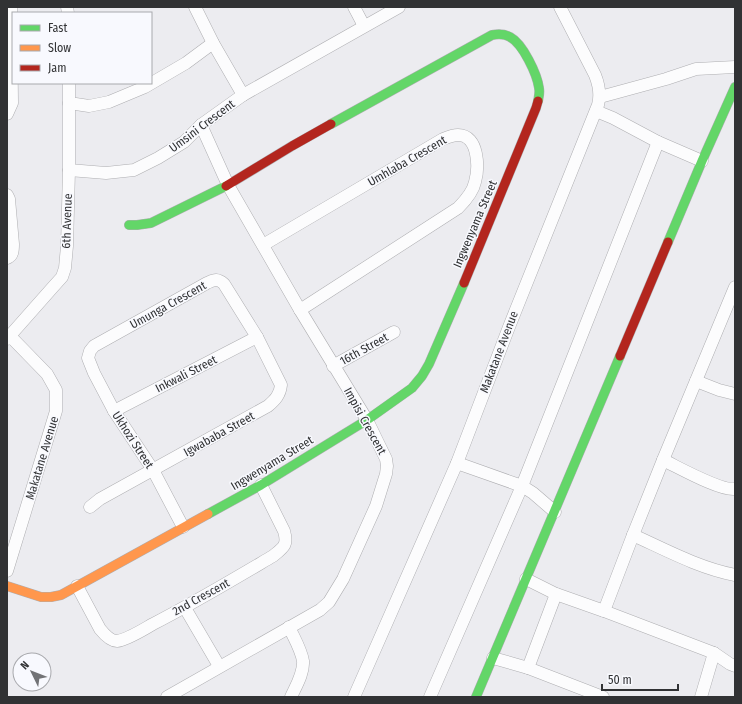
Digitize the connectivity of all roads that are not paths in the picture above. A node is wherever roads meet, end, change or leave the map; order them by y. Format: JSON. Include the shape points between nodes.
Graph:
{"nodes":[{"id":1,"x":11,"y":7,"type":"edge"},
{"id":2,"x":195,"y":7,"type":"edge"},
{"id":3,"x":354,"y":7,"type":"edge"},
{"id":4,"x":399,"y":7,"type":"edge"},
{"id":5,"x":564,"y":8,"type":"edge"},
{"id":6,"x":364,"y":26,"type":"junction"},
{"id":7,"x":213,"y":43,"type":"junction"},
{"id":8,"x":735,"y":67,"type":"edge"},
{"id":9,"x":152,"y":83,"type":"edge"},
{"id":10,"x":69,"y":84,"type":"edge"},
{"id":11,"x":150,"y":84,"type":"edge"},
{"id":12,"x":735,"y":87,"type":"edge"},
{"id":13,"x":243,"y":95,"type":"junction"},
{"id":14,"x":600,"y":97,"type":"junction"},
{"id":15,"x":69,"y":103,"type":"junction"},
{"id":16,"x":596,"y":111,"type":"junction"},
{"id":17,"x":7,"y":114,"type":"edge"},
{"id":18,"x":201,"y":125,"type":"junction"},
{"id":19,"x":658,"y":142,"type":"junction"},
{"id":20,"x":702,"y":161,"type":"junction"},
{"id":21,"x":69,"y":170,"type":"junction"},
{"id":22,"x":228,"y":185,"type":"junction"},
{"id":23,"x":7,"y":195,"type":"edge"},
{"id":24,"x":129,"y":225,"type":"dead end"},
{"id":25,"x":263,"y":245,"type":"junction"},
{"id":26,"x":7,"y":258,"type":"edge"},
{"id":27,"x":735,"y":287,"type":"edge"},
{"id":28,"x":300,"y":310,"type":"junction"},
{"id":29,"x":394,"y":332,"type":"dead end"},
{"id":30,"x":8,"y":337,"type":"edge"},
{"id":31,"x":257,"y":337,"type":"junction"},
{"id":32,"x":90,"y":351,"type":"joint"},
{"id":33,"x":333,"y":366,"type":"junction"},
{"id":34,"x":696,"y":381,"type":"junction"},
{"id":35,"x":280,"y":391,"type":"joint"},
{"id":36,"x":735,"y":394,"type":"edge"},
{"id":37,"x":114,"y":411,"type":"junction"},
{"id":38,"x":367,"y":420,"type":"junction"},
{"id":39,"x":663,"y":460,"type":"junction"},
{"id":40,"x":457,"y":463,"type":"junction"},
{"id":41,"x":153,"y":470,"type":"junction"},
{"id":42,"x":262,"y":485,"type":"junction"},
{"id":43,"x":522,"y":486,"type":"junction"},
{"id":44,"x":735,"y":489,"type":"edge"},
{"id":45,"x":90,"y":507,"type":"dead end"},
{"id":46,"x":555,"y":512,"type":"junction"},
{"id":47,"x":183,"y":527,"type":"junction"},
{"id":48,"x":633,"y":535,"type":"junction"},
{"id":49,"x":7,"y":571,"type":"edge"},
{"id":50,"x":735,"y":575,"type":"edge"},
{"id":51,"x":526,"y":579,"type":"junction"},
{"id":52,"x":7,"y":586,"type":"edge"},
{"id":53,"x":77,"y":586,"type":"junction"},
{"id":54,"x":556,"y":594,"type":"junction"},
{"id":55,"x":185,"y":608,"type":"junction"},
{"id":56,"x":604,"y":611,"type":"junction"},
{"id":57,"x":289,"y":627,"type":"junction"},
{"id":58,"x":714,"y":653,"type":"junction"},
{"id":59,"x":493,"y":658,"type":"junction"},
{"id":60,"x":220,"y":666,"type":"junction"},
{"id":61,"x":735,"y":666,"type":"edge"},
{"id":62,"x":528,"y":668,"type":"junction"},
{"id":63,"x":166,"y":697,"type":"edge"},
{"id":64,"x":291,"y":697,"type":"edge"},
{"id":65,"x":354,"y":697,"type":"edge"},
{"id":66,"x":430,"y":697,"type":"edge"},
{"id":67,"x":476,"y":697,"type":"edge"},
{"id":68,"x":603,"y":697,"type":"edge"},
{"id":69,"x":701,"y":697,"type":"edge"}],
"edges":[{"from":1,"to":17,"type":"street","via":[[12,103]]},
{"from":2,"to":7,"type":"street","name":"Umsini Crescent"},
{"from":3,"to":6,"type":"street"},
{"from":4,"to":6,"type":"street","name":"Umsini Crescent"},
{"from":5,"to":14,"type":"street","name":"Makatane Avenue","via":[[595,75]]},
{"from":6,"to":13,"type":"street","name":"Umsini Crescent"},
{"from":7,"to":9,"type":"street"},
{"from":7,"to":13,"type":"street","name":"Umsini Crescent"},
{"from":8,"to":14,"type":"street","via":[[696,69]]},
{"from":10,"to":15,"type":"street","name":"6th Avenue"},
{"from":11,"to":15,"type":"street","via":[[109,102],[89,106]]},
{"from":12,"to":20,"type":"street"},
{"from":13,"to":18,"type":"street","name":"Umsini Crescent"},
{"from":14,"to":16,"type":"street","name":"Makatane Avenue"},
{"from":15,"to":21,"type":"street","name":"6th Avenue"},
{"from":16,"to":19,"type":"street"},
{"from":16,"to":40,"type":"street","name":"Makatane Avenue"},
{"from":18,"to":21,"type":"street","name":"Umsini Crescent","via":[[184,142],[134,170],[95,173]]},
{"from":18,"to":22,"type":"street","name":"Impisi Crescent"},
{"from":19,"to":20,"type":"street"},
{"from":19,"to":43,"type":"street"},
{"from":20,"to":46,"type":"street"},
{"from":21,"to":30,"type":"street","name":"6th Avenue","via":[[67,246],[62,277]]},
{"from":22,"to":24,"type":"street","name":"Ingwenyama Street","via":[[151,224]]},
{"from":22,"to":25,"type":"street","name":"Impisi Crescent"},
{"from":22,"to":38,"type":"street","name":"Ingwenyama Street","via":[[292,146],[492,35],[512,38],[518,44],[539,89],[536,108],[424,374],[412,388]]},
{"from":23,"to":26,"type":"street","via":[[13,244],[13,251]]},
{"from":25,"to":28,"type":"street","name":"Impisi Crescent"},
{"from":25,"to":28,"type":"street","name":"Umhlaba Crescent","via":[[443,139],[452,135],[462,135],[473,145],[477,153],[475,182],[471,192],[458,208]]},
{"from":27,"to":34,"type":"street"},
{"from":28,"to":33,"type":"street","name":"Impisi Crescent"},
{"from":29,"to":33,"type":"street","name":"16th Street"},
{"from":30,"to":49,"type":"street","name":"Makatane Avenue","via":[[47,374],[56,390],[56,411]]},
{"from":31,"to":32,"type":"street","name":"Umunga Crescent","via":[[224,284],[214,280],[94,346]]},
{"from":31,"to":35,"type":"street","name":"Umunga Crescent","via":[[281,385]]},
{"from":31,"to":37,"type":"street","name":"Inkwali Street"},
{"from":32,"to":37,"type":"street","name":"Ukhozi Street","via":[[88,358],[94,373]]},
{"from":33,"to":38,"type":"street","name":"Impisi Crescent"},
{"from":34,"to":36,"type":"street"},
{"from":34,"to":39,"type":"street"},
{"from":35,"to":41,"type":"street","name":"Igwababa Street","via":[[268,406]]},
{"from":37,"to":41,"type":"street","name":"Ukhozi Street"},
{"from":38,"to":42,"type":"street","name":"Ingwenyama Street"},
{"from":38,"to":57,"type":"street","name":"Impisi Crescent","via":[[387,466],[376,506],[343,580],[329,602],[320,610]]},
{"from":39,"to":44,"type":"street","via":[[715,485]]},
{"from":39,"to":48,"type":"street"},
{"from":40,"to":43,"type":"street"},
{"from":40,"to":65,"type":"street","name":"Makatane Avenue"},
{"from":41,"to":45,"type":"street","name":"Igwababa Street"},
{"from":41,"to":47,"type":"street","name":"Ukhozi Street"},
{"from":42,"to":47,"type":"street","name":"Ingwenyama Street"},
{"from":42,"to":55,"type":"street","name":"2nd Crescent","via":[[284,530],[286,543],[283,548]]},
{"from":43,"to":46,"type":"street"},
{"from":43,"to":66,"type":"street"},
{"from":46,"to":51,"type":"street"},
{"from":47,"to":53,"type":"street","name":"Ingwenyama Street"},
{"from":48,"to":50,"type":"street","via":[[696,563]]},
{"from":48,"to":56,"type":"street"},
{"from":51,"to":54,"type":"street"},
{"from":51,"to":59,"type":"street"},
{"from":52,"to":53,"type":"street","name":"Ingwenyama Street","via":[[50,598],[62,595]]},
{"from":53,"to":55,"type":"street","name":"2nd Crescent","via":[[100,629],[117,641]]},
{"from":54,"to":56,"type":"street"},
{"from":54,"to":62,"type":"street"},
{"from":55,"to":60,"type":"street"},
{"from":56,"to":58,"type":"street"},
{"from":57,"to":60,"type":"street","name":"Impisi Crescent"},
{"from":57,"to":64,"type":"street","via":[[300,649],[303,662]]},
{"from":58,"to":61,"type":"street"},
{"from":58,"to":69,"type":"street"},
{"from":59,"to":62,"type":"street"},
{"from":59,"to":67,"type":"street"},
{"from":60,"to":63,"type":"street","name":"Impisi Crescent"},
{"from":62,"to":68,"type":"street"}]}
